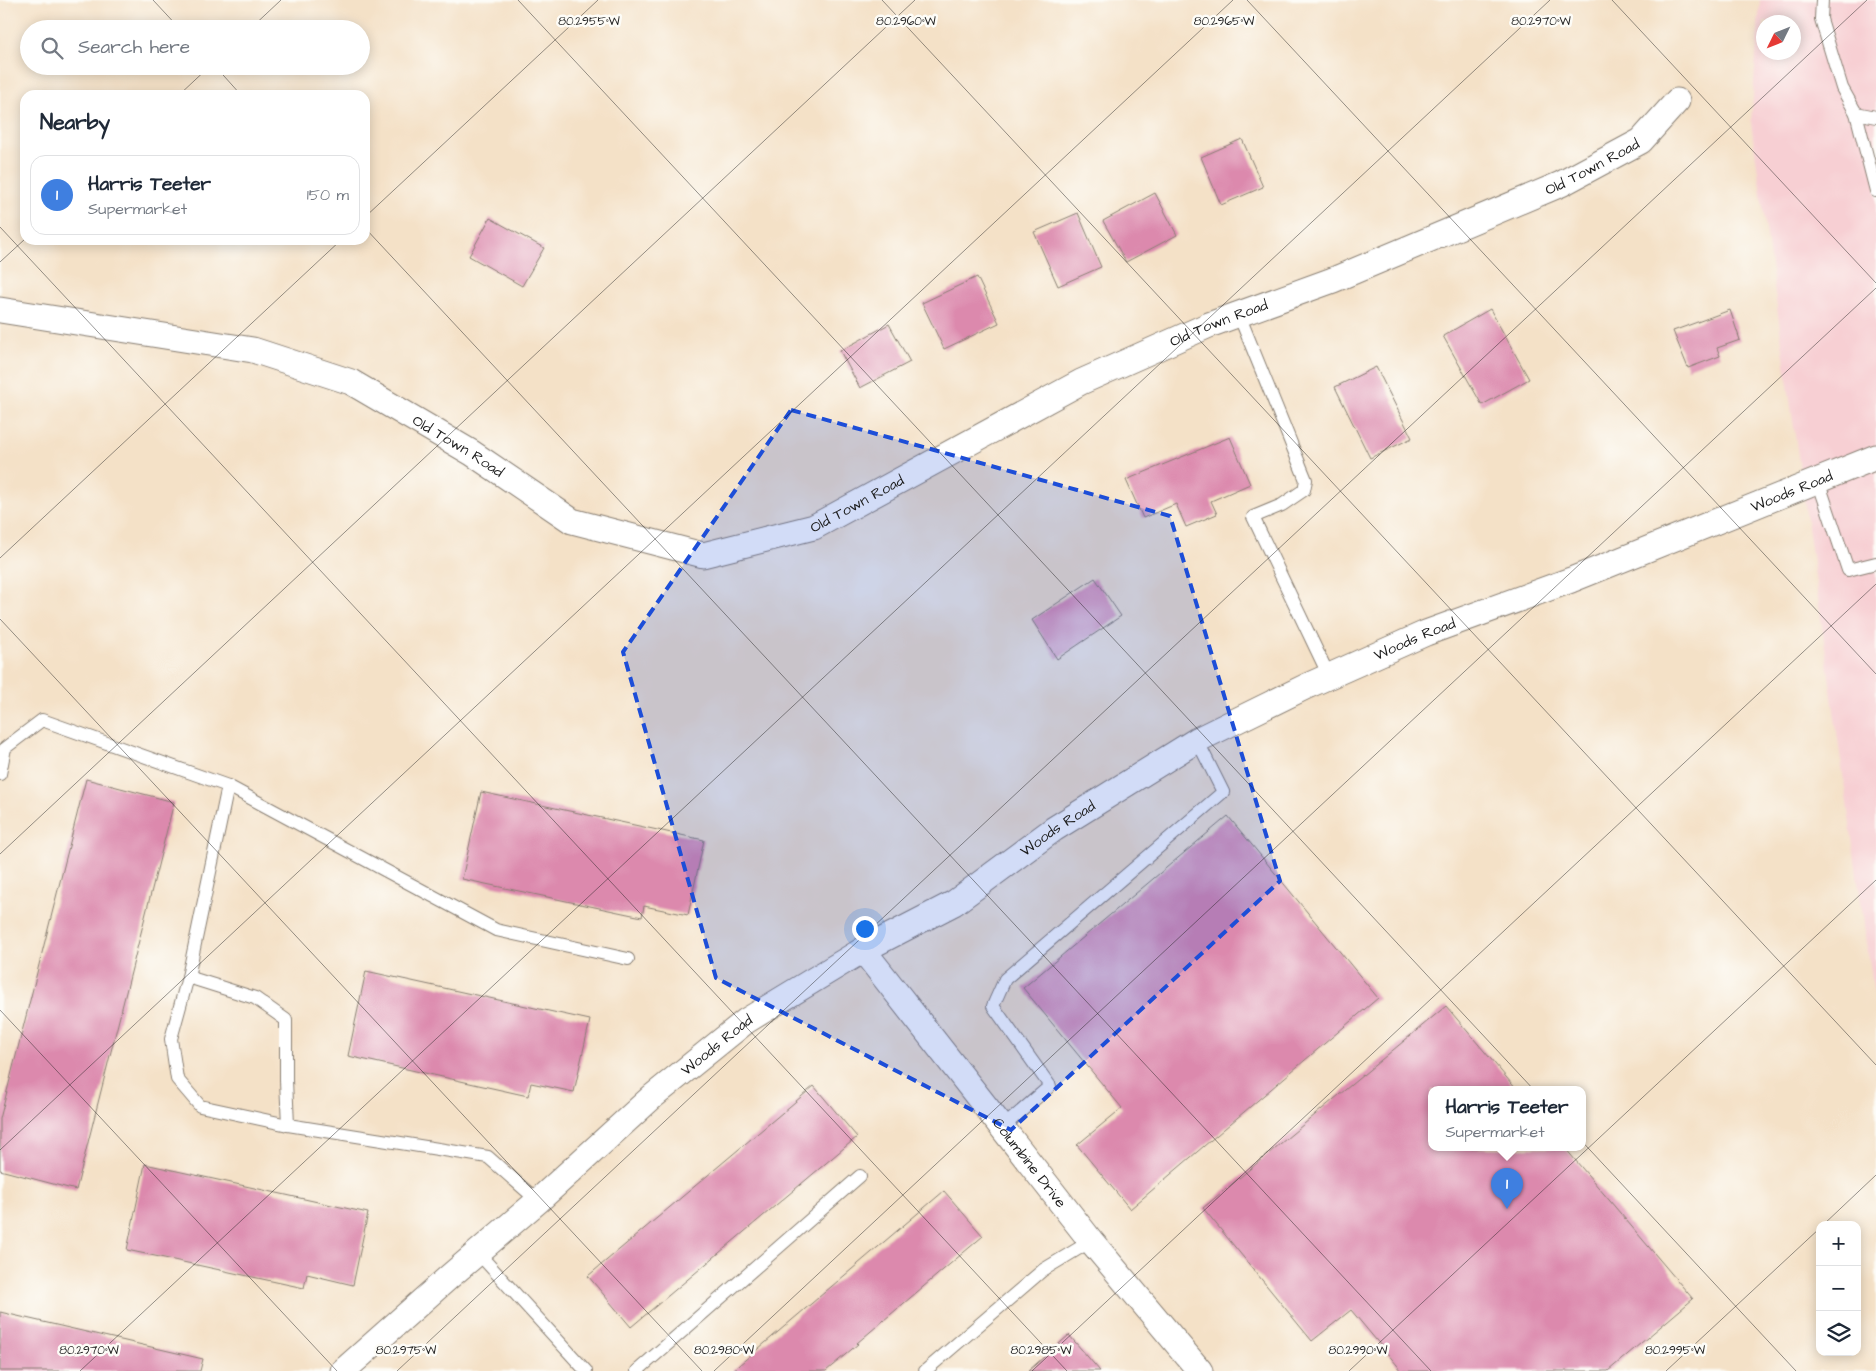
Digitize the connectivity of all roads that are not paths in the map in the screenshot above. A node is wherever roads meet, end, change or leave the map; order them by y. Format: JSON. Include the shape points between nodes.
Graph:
{"nodes":[{"id":1,"x":1822,"y":0,"type":"edge"},
{"id":2,"x":1677,"y":101,"type":"dead end"},
{"id":3,"x":1856,"y":113,"type":"junction"},
{"id":4,"x":1876,"y":117,"type":"edge"},
{"id":5,"x":1876,"y":191,"type":"edge"},
{"id":6,"x":0,"y":310,"type":"edge"},
{"id":7,"x":1239,"y":315,"type":"junction"},
{"id":8,"x":1876,"y":457,"type":"edge"},
{"id":9,"x":1818,"y":481,"type":"junction"},
{"id":10,"x":1876,"y":563,"type":"edge"},
{"id":11,"x":1329,"y":676,"type":"junction"},
{"id":12,"x":1197,"y":740,"type":"junction"},
{"id":13,"x":0,"y":774,"type":"edge"},
{"id":14,"x":228,"y":786,"type":"junction"},
{"id":15,"x":863,"y":950,"type":"junction"},
{"id":16,"x":628,"y":959,"type":"dead end"},
{"id":17,"x":188,"y":977,"type":"junction"},
{"id":18,"x":288,"y":1125,"type":"junction"},
{"id":19,"x":1003,"y":1127,"type":"junction"},
{"id":20,"x":860,"y":1176,"type":"dead end"},
{"id":21,"x":538,"y":1201,"type":"junction"},
{"id":22,"x":1091,"y":1241,"type":"junction"},
{"id":23,"x":478,"y":1253,"type":"junction"},
{"id":24,"x":351,"y":1369,"type":"edge"},
{"id":25,"x":586,"y":1371,"type":"edge"},
{"id":26,"x":637,"y":1371,"type":"edge"},
{"id":27,"x":926,"y":1371,"type":"edge"},
{"id":28,"x":1200,"y":1371,"type":"edge"}],
"edges":[{"from":1,"to":3,"type":"lane","via":[[1821,19],[1842,88]]},
{"from":2,"to":7,"type":"street","name":"Old Town Road","via":[[1641,141],[1561,184],[1342,276]]},
{"from":3,"to":4,"type":"lane"},
{"from":3,"to":5,"type":"lane"},
{"from":6,"to":7,"type":"street","name":"Old Town Road","via":[[253,350],[350,382],[472,453],[572,522],[703,555],[814,527],[1081,382]]},
{"from":7,"to":11,"type":"lane","via":[[1306,480],[1304,490],[1282,505],[1254,517]]},
{"from":8,"to":9,"type":"street","name":"Woods Road"},
{"from":9,"to":10,"type":"lane","via":[[1848,570]]},
{"from":9,"to":11,"type":"street","name":"Woods Road","via":[[1571,580],[1426,633]]},
{"from":11,"to":12,"type":"street","name":"Woods Road"},
{"from":12,"to":15,"type":"street","name":"Woods Road","via":[[1054,829],[954,903]]},
{"from":12,"to":19,"type":"lane","via":[[1223,792],[1005,979],[993,1006],[1050,1086]]},
{"from":13,"to":14,"type":"lane","via":[[5,748],[42,720]]},
{"from":14,"to":16,"type":"lane","via":[[496,930]]},
{"from":14,"to":17,"type":"lane"},
{"from":15,"to":19,"type":"street","name":"Columbine Drive"},
{"from":15,"to":21,"type":"street","name":"Woods Road","via":[[746,1021],[652,1098]]},
{"from":17,"to":18,"type":"lane","via":[[255,998],[286,1020]]},
{"from":17,"to":18,"type":"lane","via":[[171,1039],[177,1079],[200,1106]]},
{"from":18,"to":21,"type":"lane","via":[[488,1157]]},
{"from":19,"to":22,"type":"street","name":"Columbine Drive"},
{"from":20,"to":26,"type":"lane"},
{"from":21,"to":23,"type":"street","name":"Woods Road"},
{"from":22,"to":27,"type":"lane","via":[[1043,1270]]},
{"from":22,"to":28,"type":"street","name":"Columbine Drive"},
{"from":23,"to":24,"type":"street","name":"Woods Road"},
{"from":23,"to":25,"type":"lane"}]}
